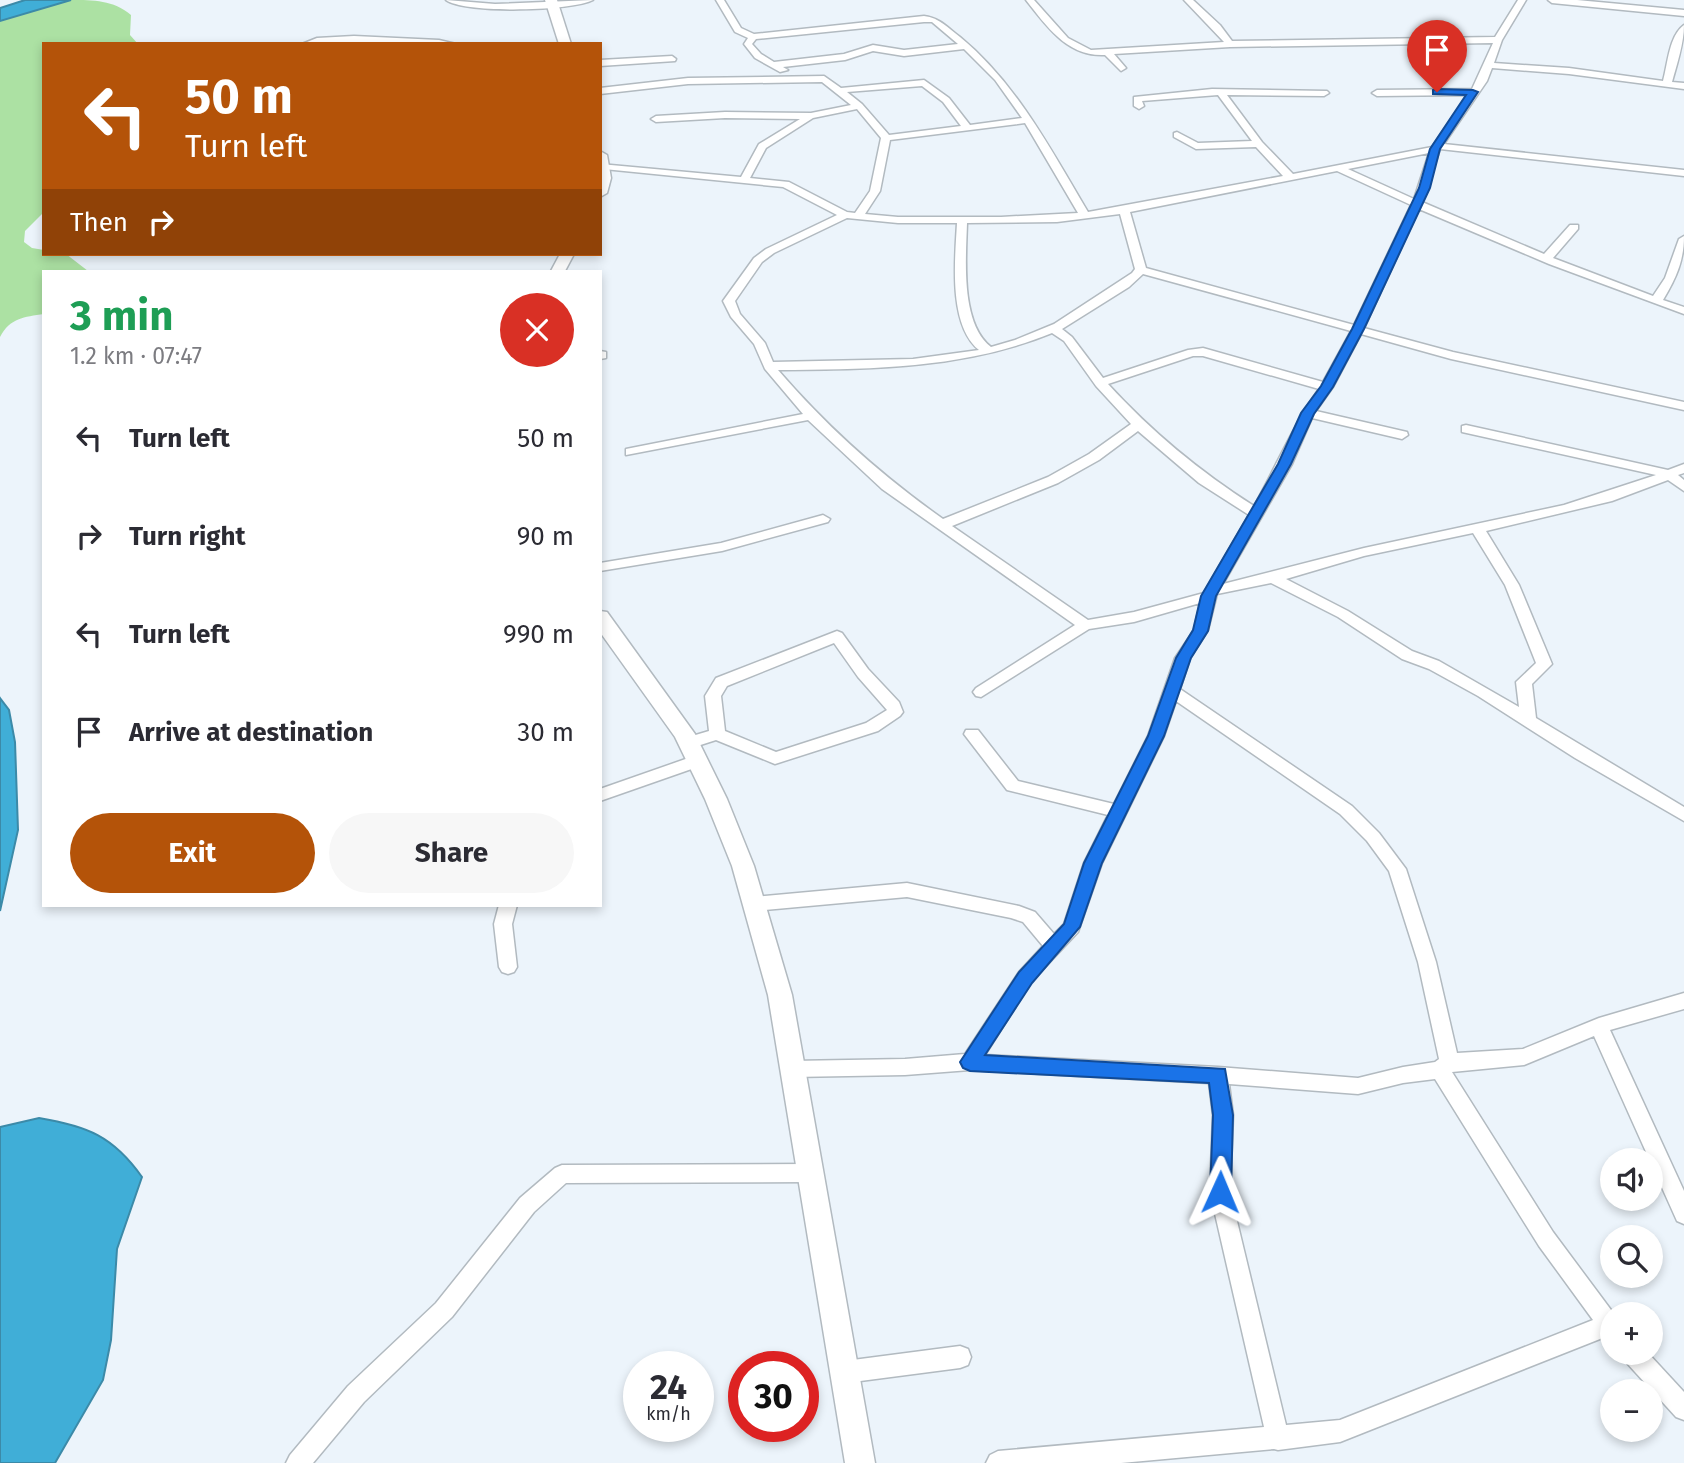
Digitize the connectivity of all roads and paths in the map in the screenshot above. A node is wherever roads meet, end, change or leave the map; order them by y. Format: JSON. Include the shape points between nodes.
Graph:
{"nodes":[{"id":1,"x":450,"y":0,"type":"edge"},
{"id":2,"x":589,"y":0,"type":"edge"},
{"id":3,"x":720,"y":0,"type":"edge"},
{"id":4,"x":1030,"y":0,"type":"edge"},
{"id":5,"x":1188,"y":0,"type":"edge"},
{"id":6,"x":1522,"y":0,"type":"edge"},
{"id":7,"x":1552,"y":0,"type":"edge"},
{"id":8,"x":551,"y":2,"type":"edge"},
{"id":9,"x":1684,"y":13,"type":"edge"},
{"id":10,"x":1684,"y":28,"type":"edge"},
{"id":11,"x":753,"y":37,"type":"junction"},
{"id":12,"x":1498,"y":40,"type":"junction"},
{"id":13,"x":312,"y":42,"type":"edge"},
{"id":14,"x":385,"y":42,"type":"edge"},
{"id":15,"x":564,"y":42,"type":"edge"},
{"id":16,"x":1230,"y":44,"type":"junction"},
{"id":17,"x":966,"y":46,"type":"junction"},
{"id":18,"x":1107,"y":52,"type":"junction"},
{"id":19,"x":672,"y":59,"type":"dead end"},
{"id":20,"x":602,"y":63,"type":"edge"},
{"id":21,"x":773,"y":65,"type":"junction"},
{"id":22,"x":1490,"y":65,"type":"junction"},
{"id":23,"x":1121,"y":68,"type":"dead end"},
{"id":24,"x":792,"y":81,"type":"junction"},
{"id":25,"x":1667,"y":84,"type":"junction"},
{"id":26,"x":1684,"y":86,"type":"edge"},
{"id":27,"x":842,"y":90,"type":"junction"},
{"id":28,"x":602,"y":91,"type":"edge"},
{"id":29,"x":1473,"y":92,"type":"junction"},
{"id":30,"x":1221,"y":93,"type":"junction"},
{"id":31,"x":1324,"y":93,"type":"dead end"},
{"id":32,"x":1377,"y":93,"type":"dead end"},
{"id":33,"x":859,"y":106,"type":"junction"},
{"id":34,"x":1139,"y":106,"type":"dead end"},
{"id":35,"x":811,"y":116,"type":"junction"},
{"id":36,"x":656,"y":119,"type":"dead end"},
{"id":37,"x":1028,"y":120,"type":"junction"},
{"id":38,"x":968,"y":129,"type":"junction"},
{"id":39,"x":1177,"y":135,"type":"dead end"},
{"id":40,"x":886,"y":138,"type":"junction"},
{"id":41,"x":1259,"y":144,"type":"junction"},
{"id":42,"x":1437,"y":147,"type":"junction"},
{"id":43,"x":602,"y":161,"type":"edge"},
{"id":44,"x":1338,"y":168,"type":"junction"},
{"id":45,"x":1684,"y":173,"type":"edge"},
{"id":46,"x":1290,"y":177,"type":"junction"},
{"id":47,"x":744,"y":180,"type":"junction"},
{"id":48,"x":1416,"y":205,"type":"junction"},
{"id":49,"x":1124,"y":210,"type":"junction"},
{"id":50,"x":852,"y":216,"type":"junction"},
{"id":51,"x":1086,"y":216,"type":"junction"},
{"id":52,"x":962,"y":221,"type":"junction"},
{"id":53,"x":1574,"y":227,"type":"dead end"},
{"id":54,"x":1684,"y":239,"type":"edge"},
{"id":55,"x":1546,"y":259,"type":"junction"},
{"id":56,"x":1141,"y":270,"type":"junction"},
{"id":57,"x":1656,"y":302,"type":"junction"},
{"id":58,"x":1684,"y":311,"type":"edge"},
{"id":59,"x":1055,"y":329,"type":"junction"},
{"id":60,"x":1358,"y":329,"type":"junction"},
{"id":61,"x":988,"y":351,"type":"junction"},
{"id":62,"x":768,"y":366,"type":"junction"},
{"id":63,"x":1100,"y":383,"type":"junction"},
{"id":64,"x":1327,"y":387,"type":"junction"},
{"id":65,"x":1684,"y":406,"type":"edge"},
{"id":66,"x":1308,"y":413,"type":"junction"},
{"id":67,"x":811,"y":416,"type":"junction"},
{"id":68,"x":1138,"y":425,"type":"junction"},
{"id":69,"x":1466,"y":429,"type":"dead end"},
{"id":70,"x":1402,"y":435,"type":"dead end"},
{"id":71,"x":631,"y":452,"type":"dead end"},
{"id":72,"x":1684,"y":468,"type":"edge"},
{"id":73,"x":1670,"y":475,"type":"junction"},
{"id":74,"x":1684,"y":487,"type":"edge"},
{"id":75,"x":1255,"y":513,"type":"junction"},
{"id":76,"x":823,"y":519,"type":"dead end"},
{"id":77,"x":944,"y":524,"type":"junction"},
{"id":78,"x":1477,"y":528,"type":"junction"},
{"id":79,"x":602,"y":566,"type":"edge"},
{"id":80,"x":1273,"y":579,"type":"junction"},
{"id":81,"x":1211,"y":593,"type":"junction"},
{"id":82,"x":1084,"y":625,"type":"junction"},
{"id":83,"x":605,"y":630,"type":"edge"},
{"id":84,"x":1171,"y":690,"type":"junction"},
{"id":85,"x":981,"y":692,"type":"dead end"},
{"id":86,"x":1528,"y":719,"type":"junction"},
{"id":87,"x":717,"y":734,"type":"junction"},
{"id":88,"x":972,"y":734,"type":"dead end"},
{"id":89,"x":693,"y":752,"type":"junction"},
{"id":90,"x":602,"y":794,"type":"edge"},
{"id":91,"x":1117,"y":811,"type":"junction"},
{"id":92,"x":1684,"y":814,"type":"edge"},
{"id":93,"x":753,"y":904,"type":"junction"},
{"id":94,"x":507,"y":907,"type":"edge"},
{"id":95,"x":1053,"y":945,"type":"junction"},
{"id":96,"x":508,"y":967,"type":"dead end"},
{"id":97,"x":1684,"y":1001,"type":"edge"},
{"id":98,"x":1599,"y":1026,"type":"junction"},
{"id":99,"x":970,"y":1062,"type":"junction"},
{"id":100,"x":1445,"y":1066,"type":"junction"},
{"id":101,"x":792,"y":1069,"type":"junction"},
{"id":102,"x":1218,"y":1075,"type":"junction"},
{"id":103,"x":810,"y":1173,"type":"junction"},
{"id":104,"x":1684,"y":1214,"type":"edge"},
{"id":105,"x":1600,"y":1313,"type":"edge"},
{"id":106,"x":1600,"y":1331,"type":"edge"},
{"id":107,"x":960,"y":1357,"type":"dead end"},
{"id":108,"x":1644,"y":1365,"type":"edge"},
{"id":109,"x":845,"y":1372,"type":"junction"},
{"id":110,"x":1684,"y":1409,"type":"edge"},
{"id":111,"x":1278,"y":1439,"type":"junction"},
{"id":112,"x":298,"y":1463,"type":"edge"},
{"id":113,"x":860,"y":1463,"type":"edge"},
{"id":114,"x":998,"y":1463,"type":"edge"}],
"edges":[{"from":1,"to":8,"type":"street","via":[[470,7]]},
{"from":2,"to":8,"type":"street"},
{"from":3,"to":11,"type":"street","via":[[738,30]]},
{"from":4,"to":18,"type":"street","via":[[1079,50]]},
{"from":5,"to":16,"type":"street"},
{"from":6,"to":12,"type":"street"},
{"from":7,"to":9,"type":"street"},
{"from":8,"to":15,"type":"street"},
{"from":10,"to":25,"type":"street"},
{"from":11,"to":17,"type":"street","via":[[930,19]]},
{"from":11,"to":21,"type":"street","via":[[749,48]]},
{"from":12,"to":16,"type":"street"},
{"from":12,"to":22,"type":"street"},
{"from":13,"to":14,"type":"street"},
{"from":16,"to":18,"type":"street"},
{"from":17,"to":21,"type":"street","via":[[904,52],[873,48],[845,57]]},
{"from":17,"to":37,"type":"street","via":[[998,78]]},
{"from":18,"to":23,"type":"street"},
{"from":19,"to":20,"type":"street"},
{"from":21,"to":24,"type":"street"},
{"from":22,"to":25,"type":"street"},
{"from":22,"to":29,"type":"street"},
{"from":24,"to":27,"type":"street","via":[[824,79]]},
{"from":24,"to":28,"type":"street","via":[[688,80]]},
{"from":25,"to":26,"type":"street"},
{"from":27,"to":33,"type":"street"},
{"from":27,"to":38,"type":"street","via":[[924,83],[946,100]]},
{"from":29,"to":32,"type":"street"},
{"from":29,"to":42,"type":"street"},
{"from":30,"to":31,"type":"street"},
{"from":30,"to":34,"type":"street","via":[[1137,99]]},
{"from":30,"to":41,"type":"street"},
{"from":33,"to":35,"type":"street"},
{"from":33,"to":40,"type":"street"},
{"from":35,"to":36,"type":"street"},
{"from":35,"to":47,"type":"street","via":[[762,146]]},
{"from":37,"to":38,"type":"street"},
{"from":37,"to":51,"type":"street"},
{"from":38,"to":40,"type":"street"},
{"from":39,"to":41,"type":"street","via":[[1196,146]]},
{"from":40,"to":50,"type":"street","via":[[875,191]]},
{"from":41,"to":46,"type":"street"},
{"from":42,"to":44,"type":"street"},
{"from":42,"to":45,"type":"street"},
{"from":42,"to":48,"type":"street"},
{"from":43,"to":47,"type":"street"},
{"from":44,"to":46,"type":"street"},
{"from":44,"to":48,"type":"street"},
{"from":46,"to":49,"type":"street"},
{"from":47,"to":50,"type":"street","via":[[785,184]]},
{"from":48,"to":55,"type":"street"},
{"from":48,"to":60,"type":"street"},
{"from":49,"to":51,"type":"street"},
{"from":49,"to":56,"type":"street"},
{"from":50,"to":52,"type":"street"},
{"from":50,"to":62,"type":"street","via":[[770,251],[758,260],[729,301],[759,343]]},
{"from":51,"to":52,"type":"street"},
{"from":52,"to":61,"type":"street","via":[[962,293],[976,340]]},
{"from":53,"to":55,"type":"street"},
{"from":54,"to":57,"type":"street","via":[[1671,278]]},
{"from":55,"to":57,"type":"street"},
{"from":56,"to":59,"type":"street","via":[[1129,284]]},
{"from":56,"to":60,"type":"street"},
{"from":57,"to":58,"type":"street"},
{"from":59,"to":61,"type":"street"},
{"from":59,"to":63,"type":"street","via":[[1068,339]]},
{"from":60,"to":64,"type":"street"},
{"from":60,"to":65,"type":"street","via":[[1451,355]]},
{"from":61,"to":62,"type":"street","via":[[913,363]]},
{"from":62,"to":67,"type":"street"},
{"from":63,"to":64,"type":"street","via":[[1203,352]]},
{"from":63,"to":68,"type":"street"},
{"from":64,"to":66,"type":"street"},
{"from":66,"to":70,"type":"street"},
{"from":66,"to":75,"type":"street","via":[[1285,464]]},
{"from":67,"to":71,"type":"street"},
{"from":67,"to":77,"type":"street","via":[[887,486]]},
{"from":68,"to":75,"type":"street","via":[[1205,480]]},
{"from":68,"to":77,"type":"street","via":[[1053,480]]},
{"from":69,"to":73,"type":"street"},
{"from":72,"to":73,"type":"street"},
{"from":73,"to":74,"type":"street"},
{"from":73,"to":78,"type":"street","via":[[1579,507]]},
{"from":75,"to":81,"type":"street"},
{"from":76,"to":79,"type":"street","via":[[722,547]]},
{"from":77,"to":82,"type":"street"},
{"from":78,"to":80,"type":"street","via":[[1363,552]]},
{"from":78,"to":86,"type":"street","via":[[1513,585],[1544,664],[1524,682]]},
{"from":80,"to":81,"type":"street"},
{"from":80,"to":86,"type":"street"},
{"from":81,"to":82,"type":"street","via":[[1134,617]]},
{"from":81,"to":84,"type":"street","via":[[1201,631],[1183,658]]},
{"from":82,"to":85,"type":"street"},
{"from":83,"to":89,"type":"street"},
{"from":84,"to":91,"type":"street","via":[[1156,736]]},
{"from":84,"to":100,"type":"street","via":[[1346,810],[1397,869],[1427,961]]},
{"from":86,"to":92,"type":"street"},
{"from":87,"to":87,"type":"street","via":[[713,696],[721,682],[837,636],[895,712],[872,727],[775,758]]},
{"from":87,"to":89,"type":"street"},
{"from":88,"to":91,"type":"street","via":[[1013,786]]},
{"from":89,"to":90,"type":"street"},
{"from":89,"to":93,"type":"street","via":[[738,855]]},
{"from":91,"to":95,"type":"street","via":[[1093,863],[1072,927]]},
{"from":93,"to":95,"type":"street","via":[[926,892],[1030,917]]},
{"from":93,"to":101,"type":"street","via":[[780,995]]},
{"from":94,"to":96,"type":"street","via":[[503,924]]},
{"from":95,"to":99,"type":"street","via":[[1025,978]]},
{"from":97,"to":98,"type":"street"},
{"from":98,"to":100,"type":"street","via":[[1524,1057]]},
{"from":98,"to":104,"type":"street"},
{"from":99,"to":101,"type":"street"},
{"from":99,"to":102,"type":"street"},
{"from":100,"to":102,"type":"street","via":[[1358,1086]]},
{"from":100,"to":105,"type":"street","via":[[1546,1239]]},
{"from":101,"to":103,"type":"street"},
{"from":102,"to":111,"type":"street","via":[[1223,1115],[1220,1192]]},
{"from":103,"to":109,"type":"street"},
{"from":103,"to":112,"type":"street","via":[[562,1174],[527,1205],[444,1310],[356,1394]]},
{"from":106,"to":111,"type":"street","via":[[1340,1431]]},
{"from":107,"to":109,"type":"street"},
{"from":108,"to":110,"type":"street"},
{"from":109,"to":113,"type":"street"},
{"from":111,"to":114,"type":"street"}]}
